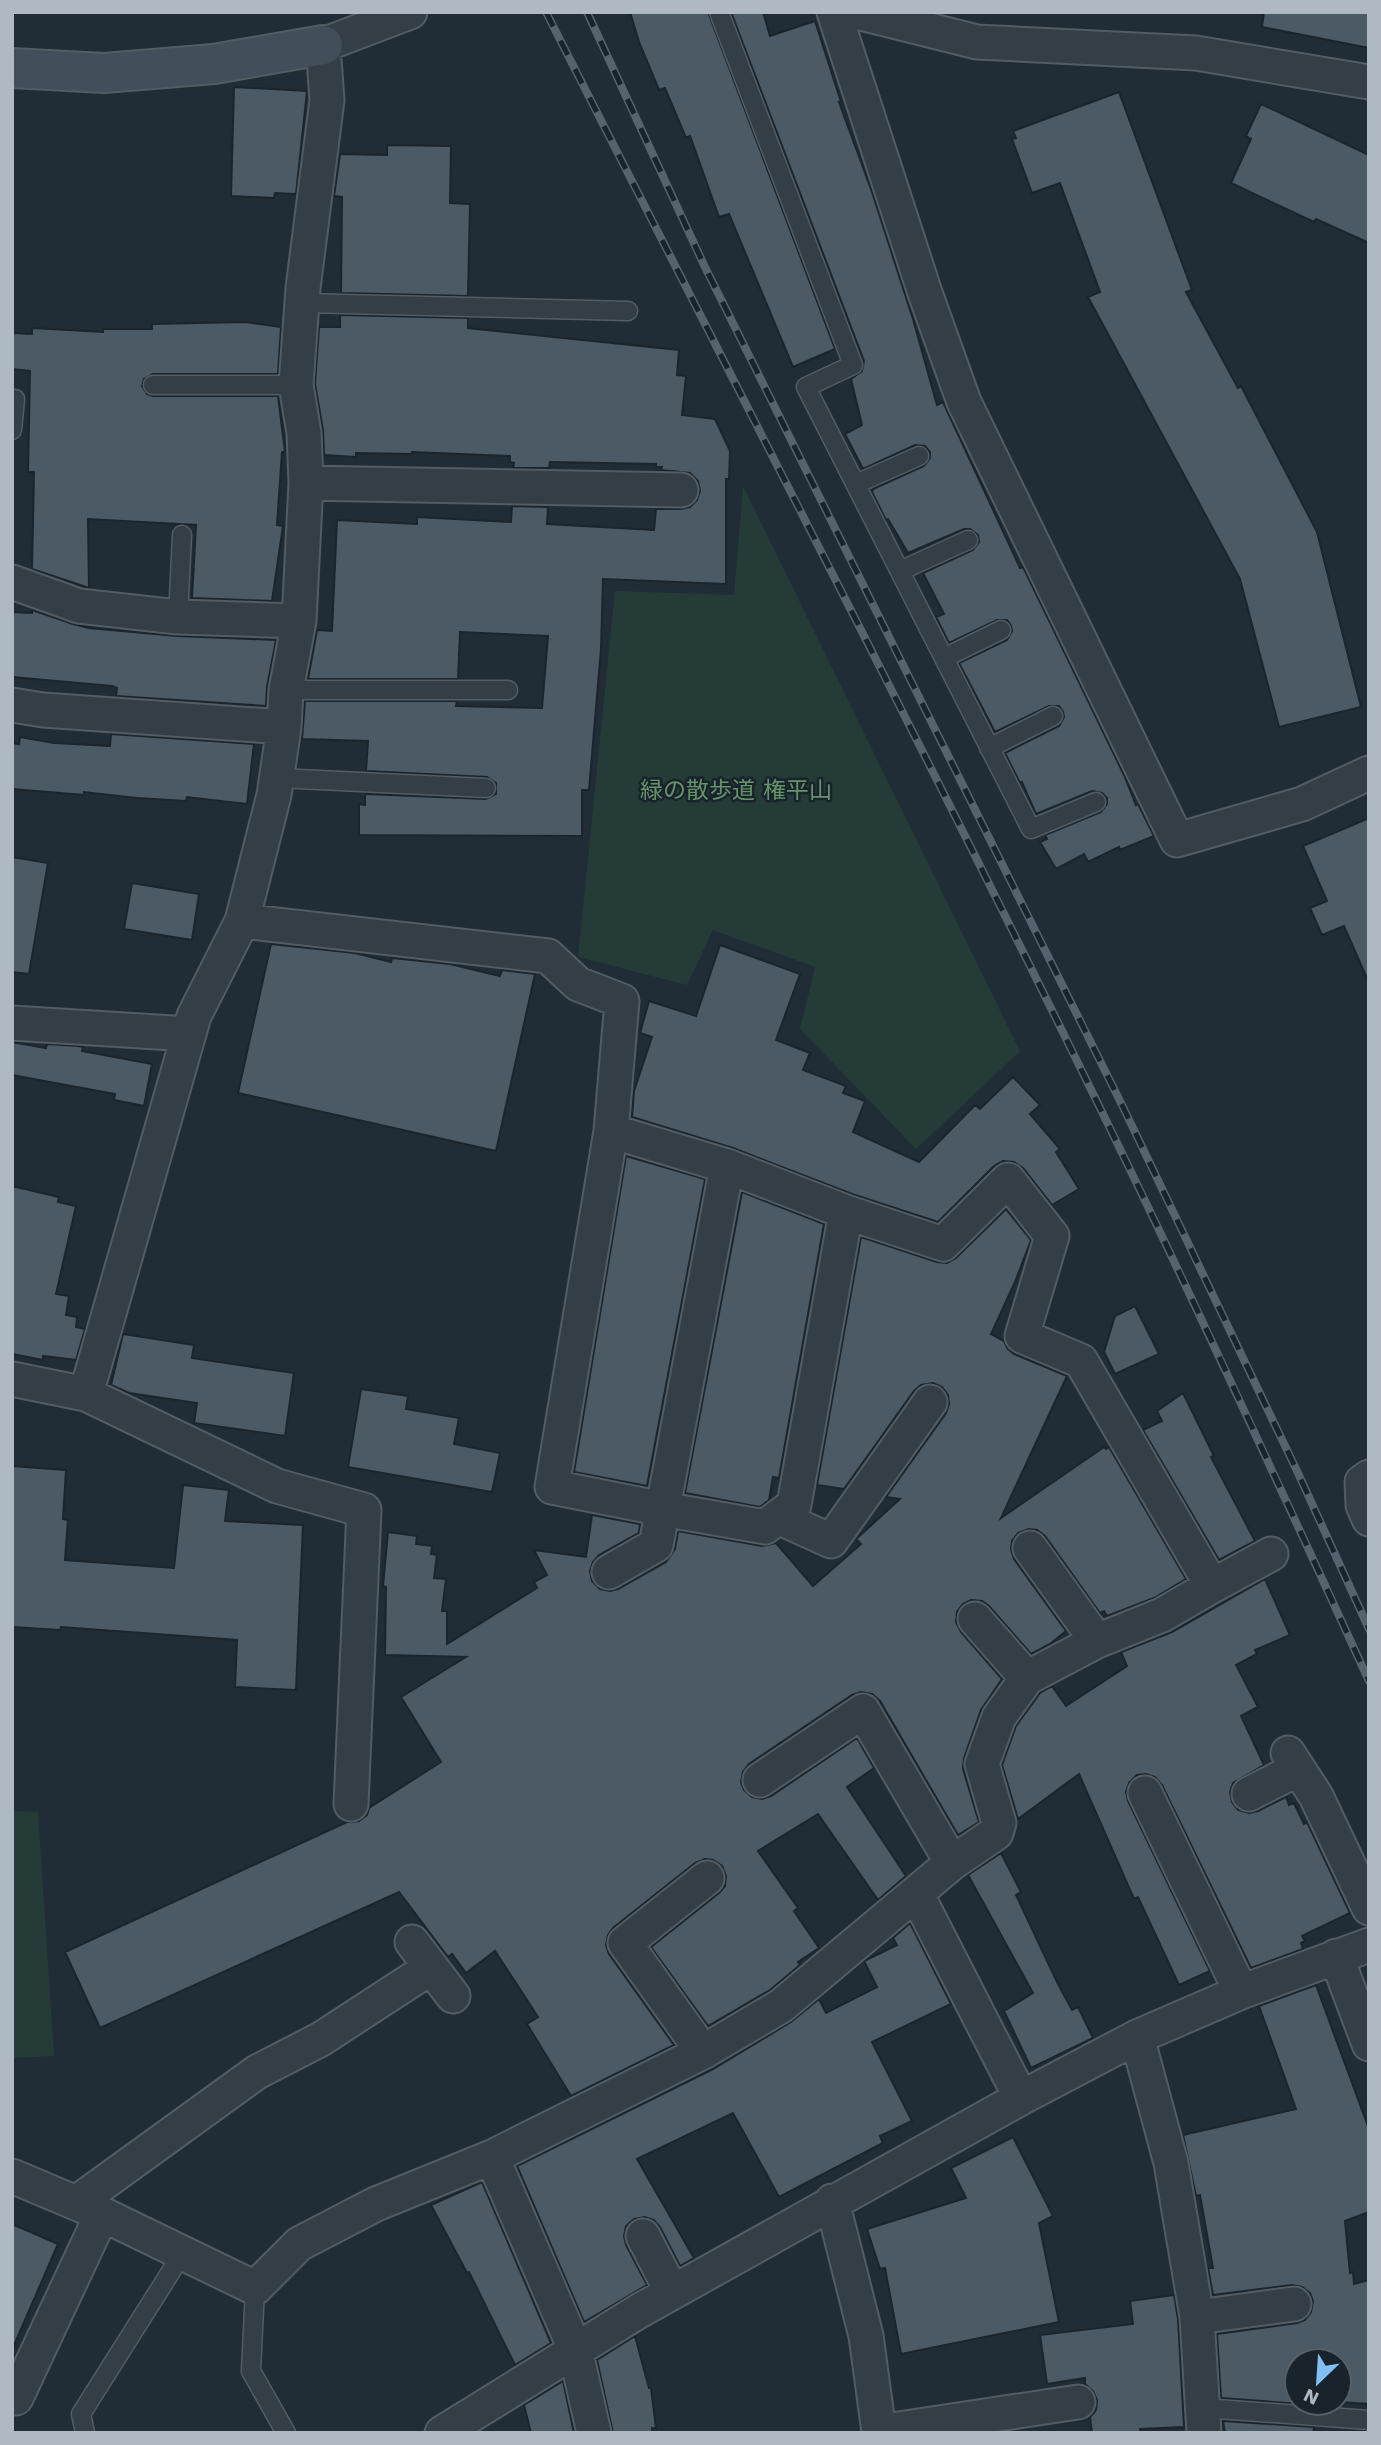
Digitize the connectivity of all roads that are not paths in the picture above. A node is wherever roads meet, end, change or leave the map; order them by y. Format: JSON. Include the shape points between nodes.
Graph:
{"nodes":[{"id":1,"x":410,"y":12,"type":"edge"},
{"id":2,"x":719,"y":12,"type":"edge"},
{"id":3,"x":834,"y":12,"type":"edge"},
{"id":4,"x":857,"y":12,"type":"edge"},
{"id":5,"x":323,"y":45,"type":"junction"},
{"id":6,"x":12,"y":68,"type":"edge"},
{"id":7,"x":1369,"y":82,"type":"edge"},
{"id":8,"x":303,"y":303,"type":"junction"},
{"id":9,"x":628,"y":311,"type":"dead end"},
{"id":10,"x":153,"y":384,"type":"dead end"},
{"id":11,"x":296,"y":385,"type":"junction"},
{"id":12,"x":12,"y":399,"type":"edge"},
{"id":13,"x":12,"y":430,"type":"edge"},
{"id":14,"x":919,"y":456,"type":"dead end"},
{"id":15,"x":306,"y":483,"type":"junction"},
{"id":16,"x":856,"y":484,"type":"junction"},
{"id":17,"x":681,"y":490,"type":"dead end"},
{"id":18,"x":182,"y":535,"type":"dead end"},
{"id":19,"x":968,"y":540,"type":"dead end"},
{"id":20,"x":900,"y":571,"type":"junction"},
{"id":21,"x":12,"y":582,"type":"edge"},
{"id":22,"x":178,"y":617,"type":"junction"},
{"id":23,"x":299,"y":621,"type":"junction"},
{"id":24,"x":1001,"y":630,"type":"dead end"},
{"id":25,"x":944,"y":658,"type":"junction"},
{"id":26,"x":286,"y":690,"type":"junction"},
{"id":27,"x":508,"y":690,"type":"dead end"},
{"id":28,"x":12,"y":705,"type":"edge"},
{"id":29,"x":1053,"y":716,"type":"dead end"},
{"id":30,"x":284,"y":727,"type":"junction"},
{"id":31,"x":989,"y":748,"type":"junction"},
{"id":32,"x":1369,"y":773,"type":"edge"},
{"id":33,"x":277,"y":778,"type":"junction"},
{"id":34,"x":486,"y":788,"type":"dead end"},
{"id":35,"x":1096,"y":802,"type":"dead end"},
{"id":36,"x":242,"y":921,"type":"junction"},
{"id":37,"x":12,"y":1023,"type":"edge"},
{"id":38,"x":189,"y":1034,"type":"junction"},
{"id":39,"x":611,"y":1131,"type":"junction"},
{"id":40,"x":727,"y":1166,"type":"junction"},
{"id":41,"x":846,"y":1212,"type":"junction"},
{"id":42,"x":12,"y":1379,"type":"edge"},
{"id":43,"x":86,"y":1394,"type":"junction"},
{"id":44,"x":930,"y":1402,"type":"dead end"},
{"id":45,"x":1369,"y":1477,"type":"edge"},
{"id":46,"x":663,"y":1509,"type":"junction"},
{"id":47,"x":778,"y":1517,"type":"junction"},
{"id":48,"x":1369,"y":1519,"type":"edge"},
{"id":49,"x":1030,"y":1548,"type":"dead end"},
{"id":50,"x":1271,"y":1554,"type":"dead end"},
{"id":51,"x":609,"y":1572,"type":"dead end"},
{"id":52,"x":1212,"y":1586,"type":"junction"},
{"id":53,"x":975,"y":1619,"type":"dead end"},
{"id":54,"x":1097,"y":1641,"type":"junction"},
{"id":55,"x":1027,"y":1678,"type":"junction"},
{"id":56,"x":760,"y":1780,"type":"dead end"},
{"id":57,"x":1145,"y":1793,"type":"dead end"},
{"id":58,"x":1249,"y":1794,"type":"dead end"},
{"id":59,"x":351,"y":1804,"type":"dead end"},
{"id":60,"x":952,"y":1863,"type":"junction"},
{"id":61,"x":707,"y":1878,"type":"dead end"},
{"id":62,"x":916,"y":1893,"type":"junction"},
{"id":63,"x":1369,"y":1908,"type":"edge"},
{"id":64,"x":1369,"y":1945,"type":"edge"},
{"id":65,"x":1336,"y":1956,"type":"junction"},
{"id":66,"x":1241,"y":1992,"type":"junction"},
{"id":67,"x":453,"y":1996,"type":"dead end"},
{"id":68,"x":1138,"y":2038,"type":"junction"},
{"id":69,"x":1369,"y":2044,"type":"edge"},
{"id":70,"x":703,"y":2052,"type":"junction"},
{"id":71,"x":1021,"y":2098,"type":"junction"},
{"id":72,"x":492,"y":2157,"type":"junction"},
{"id":73,"x":12,"y":2176,"type":"edge"},
{"id":74,"x":832,"y":2201,"type":"junction"},
{"id":75,"x":89,"y":2209,"type":"junction"},
{"id":76,"x":643,"y":2236,"type":"dead end"},
{"id":77,"x":182,"y":2254,"type":"junction"},
{"id":78,"x":255,"y":2288,"type":"junction"},
{"id":79,"x":672,"y":2292,"type":"junction"},
{"id":80,"x":1294,"y":2304,"type":"dead end"},
{"id":81,"x":1197,"y":2317,"type":"junction"},
{"id":82,"x":575,"y":2349,"type":"junction"},
{"id":83,"x":12,"y":2398,"type":"edge"},
{"id":84,"x":1078,"y":2402,"type":"dead end"},
{"id":85,"x":1203,"y":2420,"type":"edge"},
{"id":86,"x":1369,"y":2420,"type":"edge"},
{"id":87,"x":85,"y":2433,"type":"edge"},
{"id":88,"x":286,"y":2433,"type":"edge"},
{"id":89,"x":442,"y":2433,"type":"edge"},
{"id":90,"x":594,"y":2433,"type":"edge"}],
"edges":[{"from":1,"to":5,"type":"street"},
{"from":2,"to":16,"type":"lane","via":[[853,365],[806,387]]},
{"from":3,"to":32,"type":"street","via":[[964,402],[1177,840],[1302,804]]},
{"from":4,"to":7,"type":"street","via":[[977,42],[1196,53]]},
{"from":5,"to":6,"type":"street","via":[[214,64],[104,73]]},
{"from":5,"to":8,"type":"street","via":[[327,100]]},
{"from":8,"to":9,"type":"lane"},
{"from":8,"to":11,"type":"street"},
{"from":10,"to":11,"type":"lane"},
{"from":11,"to":15,"type":"street"},
{"from":12,"to":13,"type":"lane"},
{"from":14,"to":16,"type":"lane"},
{"from":15,"to":17,"type":"street"},
{"from":15,"to":23,"type":"street"},
{"from":16,"to":20,"type":"lane"},
{"from":18,"to":22,"type":"lane"},
{"from":19,"to":20,"type":"lane"},
{"from":20,"to":25,"type":"lane"},
{"from":21,"to":22,"type":"street","via":[[79,606]]},
{"from":22,"to":23,"type":"street"},
{"from":23,"to":26,"type":"street"},
{"from":24,"to":25,"type":"lane"},
{"from":25,"to":31,"type":"lane"},
{"from":26,"to":27,"type":"lane"},
{"from":26,"to":30,"type":"street"},
{"from":28,"to":30,"type":"street"},
{"from":29,"to":31,"type":"lane"},
{"from":30,"to":33,"type":"street"},
{"from":31,"to":35,"type":"lane","via":[[1031,829]]},
{"from":33,"to":34,"type":"lane"},
{"from":33,"to":36,"type":"street"},
{"from":36,"to":38,"type":"street"},
{"from":36,"to":39,"type":"street","via":[[548,956],[578,984],[622,1001]]},
{"from":37,"to":38,"type":"street"},
{"from":38,"to":43,"type":"street"},
{"from":39,"to":40,"type":"street"},
{"from":39,"to":46,"type":"street","via":[[552,1487]]},
{"from":40,"to":41,"type":"street"},
{"from":40,"to":46,"type":"street"},
{"from":41,"to":47,"type":"street","via":[[794,1505]]},
{"from":41,"to":52,"type":"street","via":[[943,1244],[1008,1180],[1052,1236],[1023,1336],[1081,1361]]},
{"from":42,"to":43,"type":"street"},
{"from":43,"to":59,"type":"street","via":[[277,1486],[364,1510]]},
{"from":44,"to":47,"type":"street","via":[[831,1541]]},
{"from":45,"to":48,"type":"street","via":[[1362,1482]]},
{"from":46,"to":47,"type":"street","via":[[765,1527]]},
{"from":46,"to":51,"type":"street","via":[[656,1545]]},
{"from":49,"to":54,"type":"street"},
{"from":50,"to":52,"type":"street"},
{"from":52,"to":54,"type":"street","via":[[1162,1615]]},
{"from":53,"to":55,"type":"street"},
{"from":54,"to":55,"type":"street"},
{"from":55,"to":60,"type":"street","via":[[999,1717],[982,1764],[999,1823],[996,1833]]},
{"from":56,"to":60,"type":"street","via":[[863,1711]]},
{"from":57,"to":66,"type":"street"},
{"from":58,"to":63,"type":"street","via":[[1293,1761],[1316,1796]]},
{"from":60,"to":62,"type":"street"},
{"from":61,"to":70,"type":"street","via":[[625,1943]]},
{"from":62,"to":70,"type":"street","via":[[781,2006]]},
{"from":62,"to":71,"type":"street"},
{"from":64,"to":65,"type":"street"},
{"from":65,"to":66,"type":"street"},
{"from":65,"to":69,"type":"street"},
{"from":66,"to":68,"type":"street"},
{"from":67,"to":75,"type":"street","via":[[421,1955],[321,2039],[257,2072]]},
{"from":68,"to":71,"type":"street"},
{"from":68,"to":81,"type":"street","via":[[1171,2163]]},
{"from":70,"to":72,"type":"street"},
{"from":71,"to":74,"type":"street"},
{"from":72,"to":78,"type":"street","via":[[376,2204],[299,2244]]},
{"from":72,"to":82,"type":"street"},
{"from":73,"to":75,"type":"street"},
{"from":74,"to":79,"type":"street"},
{"from":74,"to":84,"type":"street","via":[[866,2336],[879,2432]]},
{"from":75,"to":77,"type":"street"},
{"from":75,"to":83,"type":"street","via":[[16,2398]]},
{"from":76,"to":79,"type":"street"},
{"from":77,"to":78,"type":"street"},
{"from":77,"to":87,"type":"lane","via":[[81,2414]]},
{"from":78,"to":88,"type":"lane","via":[[251,2371]]},
{"from":79,"to":82,"type":"street"},
{"from":80,"to":81,"type":"street"},
{"from":81,"to":85,"type":"street"},
{"from":82,"to":89,"type":"street"},
{"from":82,"to":90,"type":"street"},
{"from":85,"to":86,"type":"lane"}]}
